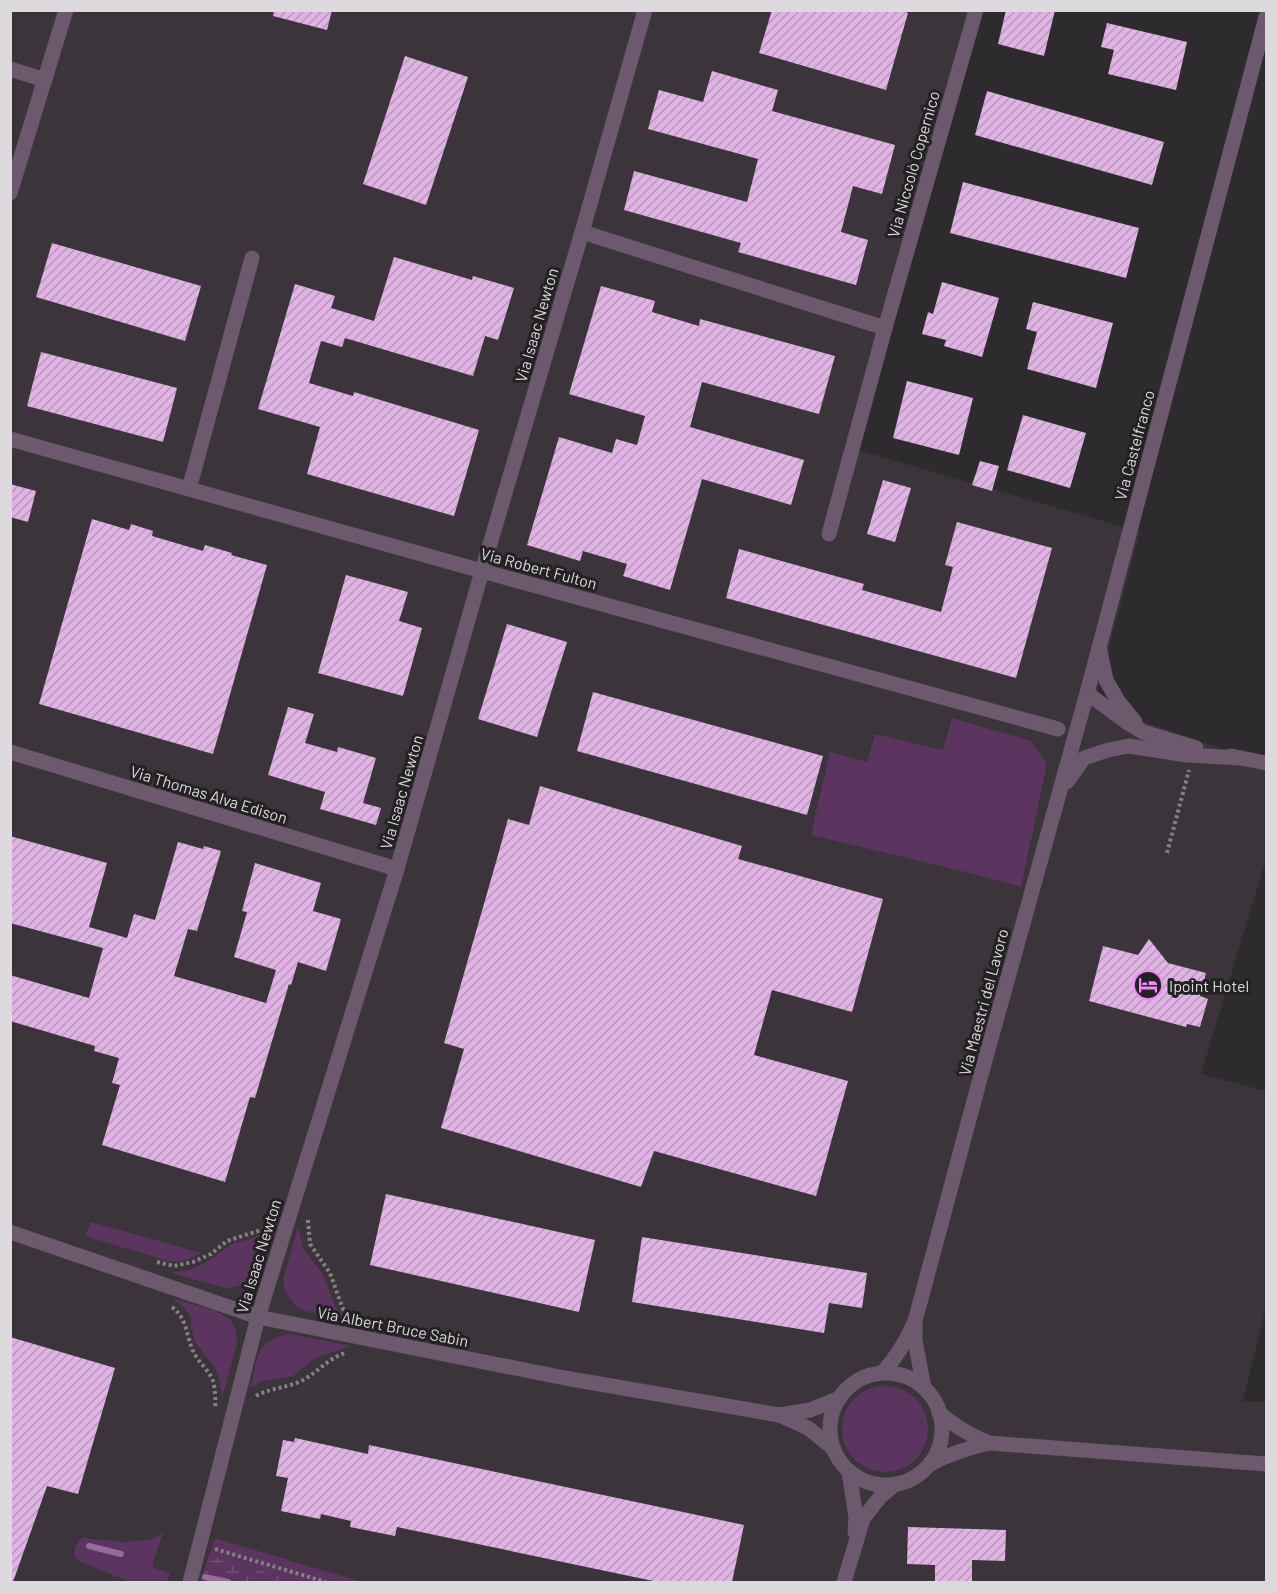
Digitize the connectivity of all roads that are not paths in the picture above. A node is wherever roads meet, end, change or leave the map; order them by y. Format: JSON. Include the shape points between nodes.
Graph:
{"nodes":[{"id":1,"x":66,"y":10,"type":"edge"},
{"id":2,"x":645,"y":10,"type":"edge"},
{"id":3,"x":976,"y":10,"type":"edge"},
{"id":4,"x":1266,"y":17,"type":"edge"},
{"id":5,"x":10,"y":69,"type":"edge"},
{"id":6,"x":45,"y":80,"type":"junction"},
{"id":7,"x":10,"y":194,"type":"edge"},
{"id":8,"x":582,"y":232,"type":"junction"},
{"id":9,"x":252,"y":258,"type":"dead end"},
{"id":10,"x":885,"y":328,"type":"junction"},
{"id":11,"x":10,"y":439,"type":"edge"},
{"id":12,"x":189,"y":489,"type":"junction"},
{"id":13,"x":829,"y":534,"type":"dead end"},
{"id":14,"x":482,"y":571,"type":"junction"},
{"id":15,"x":1099,"y":648,"type":"junction"},
{"id":16,"x":1088,"y":693,"type":"junction"},
{"id":17,"x":1058,"y":729,"type":"dead end"},
{"id":18,"x":1143,"y":732,"type":"junction"},
{"id":19,"x":10,"y":753,"type":"edge"},
{"id":20,"x":1241,"y":758,"type":"junction"},
{"id":21,"x":1266,"y":763,"type":"edge"},
{"id":22,"x":1057,"y":801,"type":"junction"},
{"id":23,"x":398,"y":869,"type":"junction"},
{"id":24,"x":10,"y":1232,"type":"edge"},
{"id":25,"x":258,"y":1317,"type":"junction"},
{"id":26,"x":915,"y":1321,"type":"junction"},
{"id":27,"x":882,"y":1373,"type":"junction"},
{"id":28,"x":924,"y":1388,"type":"junction"},
{"id":29,"x":840,"y":1398,"type":"junction"},
{"id":30,"x":939,"y":1413,"type":"junction"},
{"id":31,"x":779,"y":1415,"type":"junction"},
{"id":32,"x":989,"y":1443,"type":"junction"},
{"id":33,"x":834,"y":1449,"type":"junction"},
{"id":34,"x":930,"y":1464,"type":"junction"},
{"id":35,"x":1266,"y":1464,"type":"edge"},
{"id":36,"x":849,"y":1471,"type":"junction"},
{"id":37,"x":895,"y":1484,"type":"junction"},
{"id":38,"x":855,"y":1544,"type":"junction"},
{"id":39,"x":190,"y":1582,"type":"edge"},
{"id":40,"x":844,"y":1582,"type":"edge"}],
"edges":[{"from":1,"to":6,"type":"street"},
{"from":2,"to":8,"type":"street","name":"Via Isaac Newton"},
{"from":3,"to":10,"type":"street","name":"Via Niccolò Copernico"},
{"from":4,"to":15,"type":"street","name":"Via Castelfranco"},
{"from":5,"to":6,"type":"street"},
{"from":6,"to":7,"type":"street"},
{"from":8,"to":10,"type":"street"},
{"from":8,"to":14,"type":"street","name":"Via Isaac Newton"},
{"from":9,"to":12,"type":"street"},
{"from":10,"to":13,"type":"street","name":"Via Niccolò Copernico"},
{"from":11,"to":12,"type":"street","name":"Via Robert Fulton"},
{"from":12,"to":14,"type":"street","name":"Via Robert Fulton"},
{"from":14,"to":17,"type":"street","name":"Via Robert Fulton"},
{"from":14,"to":23,"type":"street","name":"Via Isaac Newton"},
{"from":15,"to":16,"type":"street","name":"Via Castelfranco"},
{"from":15,"to":18,"type":"street","via":[[1106,680]]},
{"from":16,"to":18,"type":"street"},
{"from":16,"to":22,"type":"street","name":"Via Maestri del Lavoro"},
{"from":18,"to":20,"type":"street"},
{"from":19,"to":23,"type":"street","name":"Via Thomas Alva Edison"},
{"from":20,"to":21,"type":"street"},
{"from":20,"to":22,"type":"street","via":[[1129,746],[1108,750],[1084,758]]},
{"from":22,"to":26,"type":"street","name":"Via Maestri del Lavoro"},
{"from":23,"to":25,"type":"street","name":"Via Isaac Newton"},
{"from":24,"to":25,"type":"street","name":"Via Albert Bruce Sabin"},
{"from":25,"to":31,"type":"street","name":"Via Albert Bruce Sabin","via":[[565,1378]]},
{"from":25,"to":39,"type":"street","name":"Via Isaac Newton"},
{"from":26,"to":27,"type":"street","name":"Via Maestri del Lavoro"},
{"from":26,"to":28,"type":"street","name":"Via Maestri del Lavoro"},
{"from":27,"to":28,"type":"street","via":[[901,1375]]},
{"from":27,"to":29,"type":"street","via":[[865,1377]]},
{"from":28,"to":30,"type":"street"},
{"from":29,"to":31,"type":"street","name":"Via Albert Bruce Sabin","via":[[810,1410]]},
{"from":29,"to":33,"type":"street","via":[[831,1423]]},
{"from":30,"to":32,"type":"street","via":[[957,1428]]},
{"from":30,"to":34,"type":"street","via":[[941,1440]]},
{"from":31,"to":33,"type":"street","name":"Via Albert Bruce Sabin","via":[[808,1428]]},
{"from":32,"to":34,"type":"street"},
{"from":32,"to":35,"type":"street"},
{"from":33,"to":36,"type":"street"},
{"from":34,"to":37,"type":"street","via":[[912,1479]]},
{"from":36,"to":37,"type":"street","via":[[873,1484]]},
{"from":36,"to":38,"type":"street","via":[[856,1518]]},
{"from":37,"to":38,"type":"street","via":[[863,1519]]},
{"from":38,"to":40,"type":"street"}]}
